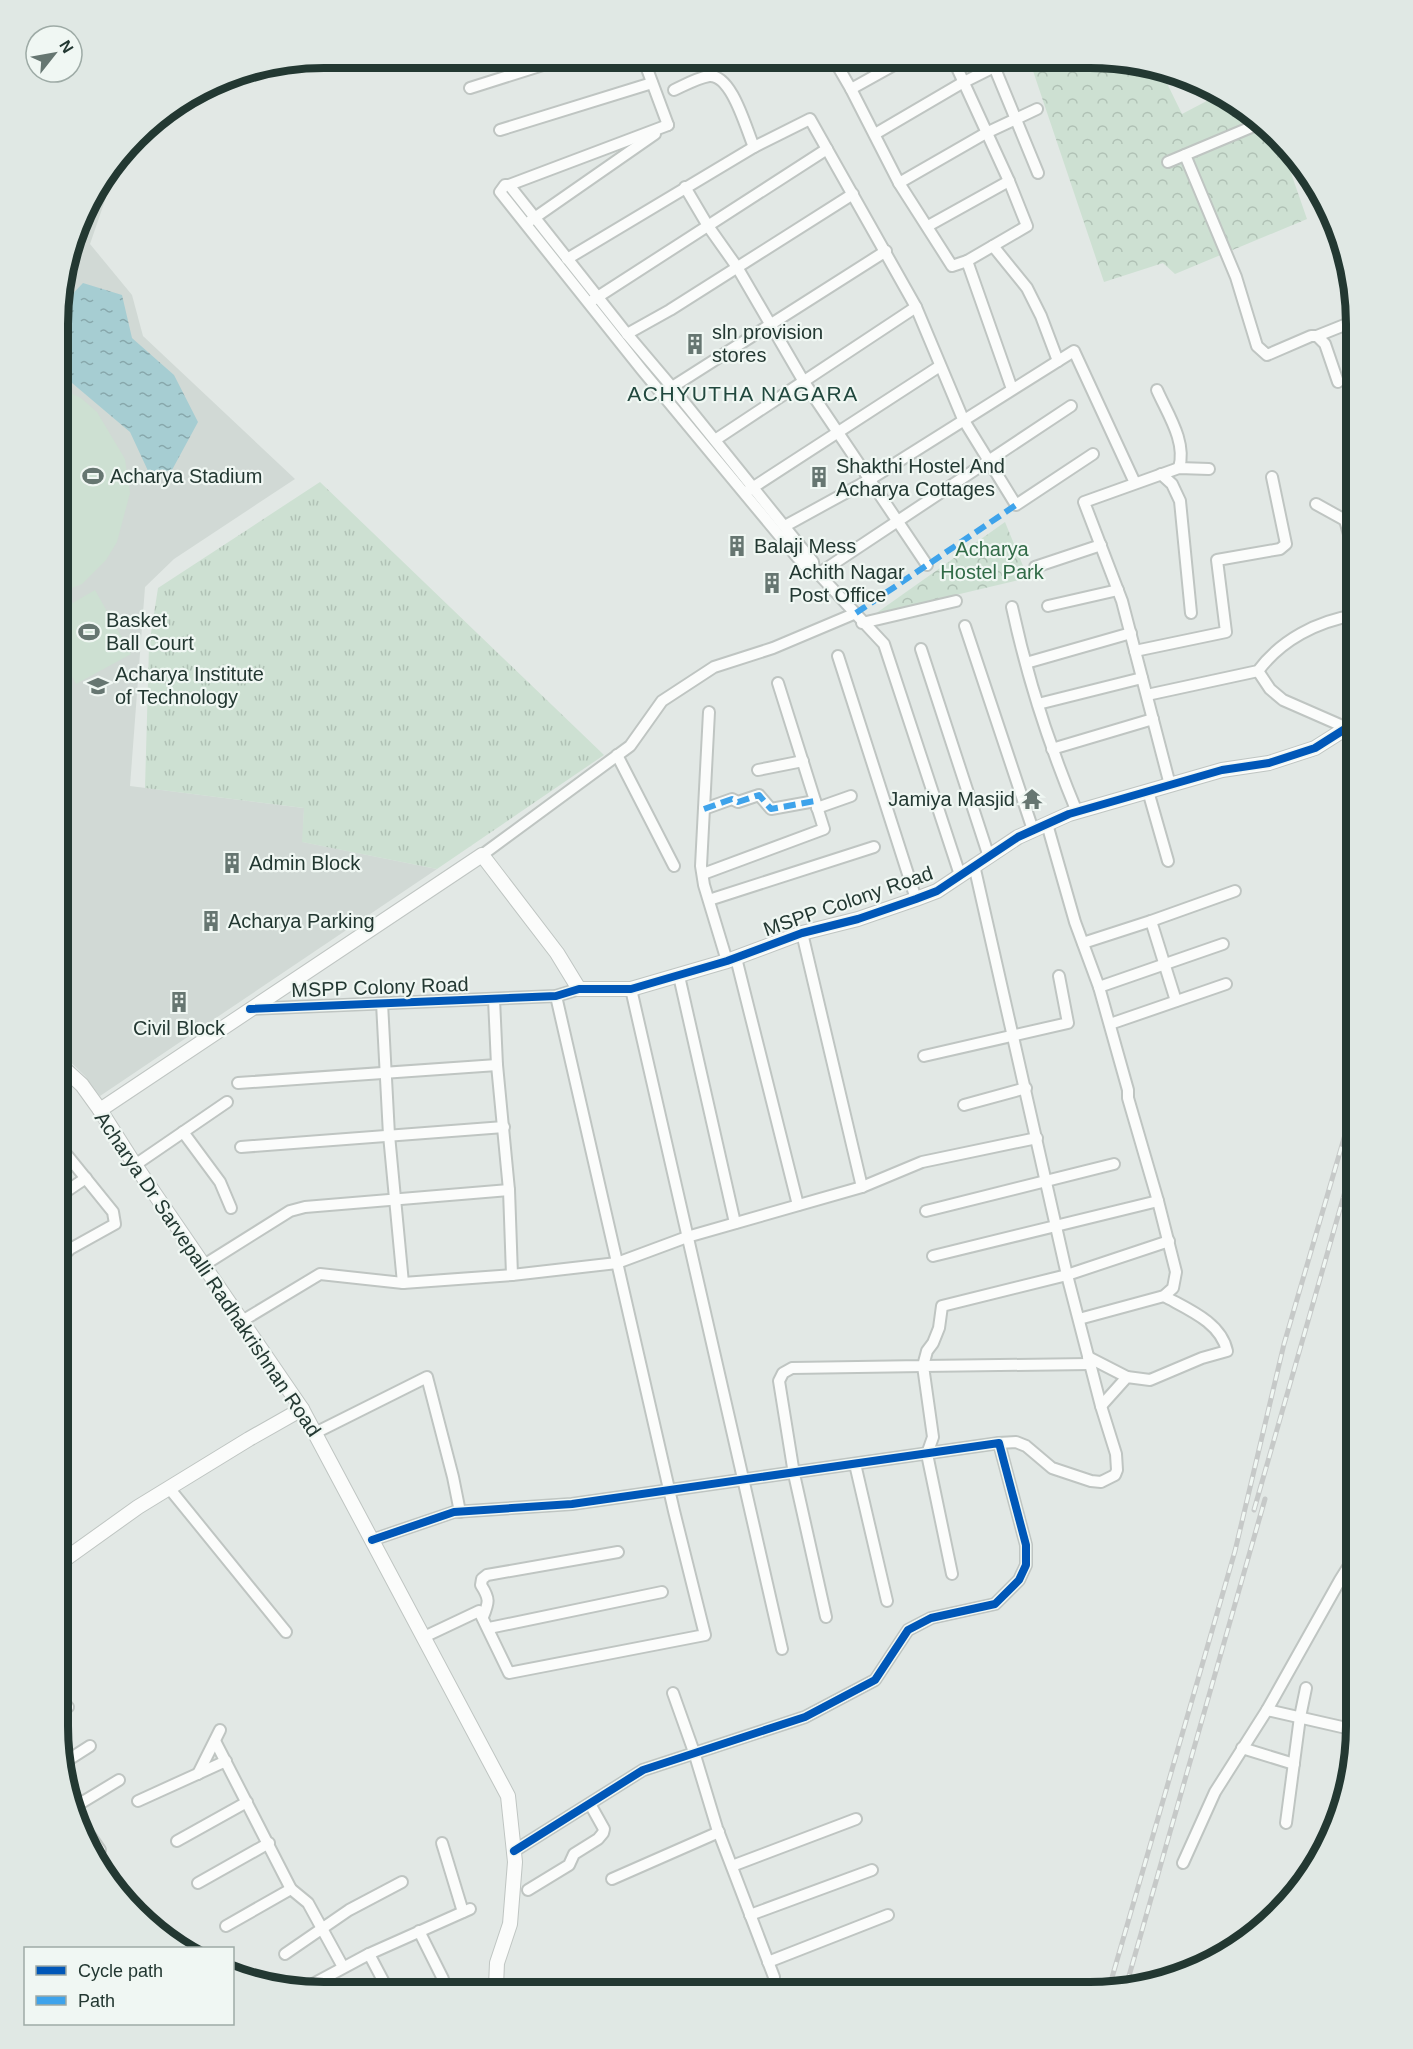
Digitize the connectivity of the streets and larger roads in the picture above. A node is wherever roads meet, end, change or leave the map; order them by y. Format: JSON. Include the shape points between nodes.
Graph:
{"nodes":[{"id":1,"x":533,"y":68,"type":"edge"},
{"id":2,"x":647,"y":68,"type":"edge"},
{"id":3,"x":839,"y":68,"type":"edge"},
{"id":4,"x":889,"y":68,"type":"edge"},
{"id":5,"x":956,"y":68,"type":"edge"},
{"id":6,"x":984,"y":68,"type":"edge"},
{"id":7,"x":994,"y":68,"type":"edge"},
{"id":8,"x":652,"y":83,"type":"junction"},
{"id":9,"x":962,"y":83,"type":"junction"},
{"id":10,"x":470,"y":88,"type":"dead end"},
{"id":11,"x":851,"y":89,"type":"junction"},
{"id":12,"x":674,"y":90,"type":"dead end"},
{"id":13,"x":1037,"y":109,"type":"dead end"},
{"id":14,"x":1015,"y":119,"type":"junction"},
{"id":15,"x":668,"y":125,"type":"junction"},
{"id":16,"x":1253,"y":127,"type":"edge"},
{"id":17,"x":500,"y":130,"type":"dead end"},
{"id":18,"x":986,"y":133,"type":"junction"},
{"id":19,"x":875,"y":134,"type":"junction"},
{"id":20,"x":754,"y":147,"type":"junction"},
{"id":21,"x":827,"y":149,"type":"junction"},
{"id":22,"x":1185,"y":155,"type":"junction"},
{"id":23,"x":1168,"y":162,"type":"dead end"},
{"id":24,"x":1038,"y":173,"type":"dead end"},
{"id":25,"x":1009,"y":181,"type":"junction"},
{"id":26,"x":900,"y":183,"type":"junction"},
{"id":27,"x":685,"y":187,"type":"junction"},
{"id":28,"x":853,"y":194,"type":"junction"},
{"id":29,"x":530,"y":221,"type":"junction"},
{"id":30,"x":708,"y":225,"type":"junction"},
{"id":31,"x":927,"y":226,"type":"junction"},
{"id":32,"x":993,"y":246,"type":"junction"},
{"id":33,"x":886,"y":251,"type":"junction"},
{"id":34,"x":567,"y":258,"type":"junction"},
{"id":35,"x":967,"y":261,"type":"junction"},
{"id":36,"x":737,"y":267,"type":"junction"},
{"id":37,"x":592,"y":300,"type":"junction"},
{"id":38,"x":916,"y":307,"type":"junction"},
{"id":39,"x":770,"y":324,"type":"junction"},
{"id":40,"x":1346,"y":324,"type":"edge"},
{"id":41,"x":627,"y":334,"type":"junction"},
{"id":42,"x":1317,"y":336,"type":"junction"},
{"id":43,"x":1058,"y":361,"type":"junction"},
{"id":44,"x":940,"y":366,"type":"junction"},
{"id":45,"x":804,"y":382,"type":"junction"},
{"id":46,"x":1338,"y":382,"type":"dead end"},
{"id":47,"x":671,"y":386,"type":"junction"},
{"id":48,"x":1012,"y":389,"type":"junction"},
{"id":49,"x":1157,"y":390,"type":"dead end"},
{"id":50,"x":662,"y":394,"type":"junction"},
{"id":51,"x":1071,"y":406,"type":"dead end"},
{"id":52,"x":963,"y":419,"type":"junction"},
{"id":53,"x":838,"y":432,"type":"junction"},
{"id":54,"x":715,"y":440,"type":"junction"},
{"id":55,"x":1093,"y":454,"type":"dead end"},
{"id":56,"x":988,"y":462,"type":"junction"},
{"id":57,"x":1179,"y":468,"type":"junction"},
{"id":58,"x":1209,"y":469,"type":"dead end"},
{"id":59,"x":1161,"y":474,"type":"junction"},
{"id":60,"x":1272,"y":477,"type":"dead end"},
{"id":61,"x":869,"y":480,"type":"junction"},
{"id":62,"x":1135,"y":483,"type":"junction"},
{"id":63,"x":749,"y":490,"type":"junction"},
{"id":64,"x":1316,"y":504,"type":"dead end"},
{"id":65,"x":1345,"y":520,"type":"joint"},
{"id":66,"x":897,"y":522,"type":"junction"},
{"id":67,"x":1346,"y":524,"type":"edge"},
{"id":68,"x":784,"y":526,"type":"junction"},
{"id":69,"x":1101,"y":545,"type":"junction"},
{"id":70,"x":927,"y":565,"type":"dead end"},
{"id":71,"x":1035,"y":567,"type":"dead end"},
{"id":72,"x":816,"y":571,"type":"junction"},
{"id":73,"x":1118,"y":590,"type":"junction"},
{"id":74,"x":956,"y":601,"type":"dead end"},
{"id":75,"x":1048,"y":606,"type":"dead end"},
{"id":76,"x":1012,"y":607,"type":"dead end"},
{"id":77,"x":1191,"y":613,"type":"dead end"},
{"id":78,"x":1346,"y":617,"type":"edge"},
{"id":79,"x":859,"y":618,"type":"junction"},
{"id":80,"x":965,"y":626,"type":"dead end"},
{"id":81,"x":1131,"y":633,"type":"junction"},
{"id":82,"x":921,"y":650,"type":"dead end"},
{"id":83,"x":1135,"y":651,"type":"junction"},
{"id":84,"x":838,"y":656,"type":"dead end"},
{"id":85,"x":1026,"y":663,"type":"junction"},
{"id":86,"x":1258,"y":671,"type":"junction"},
{"id":87,"x":1142,"y":678,"type":"junction"},
{"id":88,"x":778,"y":683,"type":"dead end"},
{"id":89,"x":1147,"y":695,"type":"junction"},
{"id":90,"x":1038,"y":704,"type":"junction"},
{"id":91,"x":709,"y":712,"type":"dead end"},
{"id":92,"x":1153,"y":719,"type":"junction"},
{"id":93,"x":1346,"y":723,"type":"edge"},
{"id":94,"x":1346,"y":728,"type":"edge"},
{"id":95,"x":1052,"y":749,"type":"junction"},
{"id":96,"x":617,"y":755,"type":"junction"},
{"id":97,"x":803,"y":761,"type":"junction"},
{"id":98,"x":758,"y":770,"type":"dead end"},
{"id":99,"x":1170,"y":785,"type":"junction"},
{"id":100,"x":1148,"y":791,"type":"junction"},
{"id":101,"x":851,"y":796,"type":"dead end"},
{"id":102,"x":816,"y":805,"type":"junction"},
{"id":103,"x":704,"y":809,"type":"junction"},
{"id":104,"x":1077,"y":812,"type":"junction"},
{"id":105,"x":1047,"y":824,"type":"junction"},
{"id":106,"x":1033,"y":830,"type":"junction"},
{"id":107,"x":874,"y":847,"type":"dead end"},
{"id":108,"x":482,"y":855,"type":"junction"},
{"id":109,"x":989,"y":857,"type":"junction"},
{"id":110,"x":1168,"y":861,"type":"dead end"},
{"id":111,"x":974,"y":865,"type":"junction"},
{"id":112,"x":674,"y":866,"type":"dead end"},
{"id":113,"x":703,"y":874,"type":"junction"},
{"id":114,"x":960,"y":875,"type":"junction"},
{"id":115,"x":1235,"y":891,"type":"dead end"},
{"id":116,"x":916,"y":899,"type":"junction"},
{"id":117,"x":709,"y":900,"type":"junction"},
{"id":118,"x":1151,"y":921,"type":"junction"},
{"id":119,"x":802,"y":933,"type":"junction"},
{"id":120,"x":1083,"y":943,"type":"junction"},
{"id":121,"x":1222,"y":944,"type":"dead end"},
{"id":122,"x":732,"y":960,"type":"junction"},
{"id":123,"x":1165,"y":964,"type":"junction"},
{"id":124,"x":679,"y":976,"type":"junction"},
{"id":125,"x":1059,"y":976,"type":"dead end"},
{"id":126,"x":1226,"y":984,"type":"dead end"},
{"id":127,"x":1099,"y":987,"type":"junction"},
{"id":128,"x":579,"y":989,"type":"junction"},
{"id":129,"x":631,"y":989,"type":"junction"},
{"id":130,"x":556,"y":996,"type":"junction"},
{"id":131,"x":494,"y":999,"type":"junction"},
{"id":132,"x":1176,"y":1001,"type":"junction"},
{"id":133,"x":381,"y":1003,"type":"junction"},
{"id":134,"x":250,"y":1009,"type":"junction"},
{"id":135,"x":1110,"y":1024,"type":"junction"},
{"id":136,"x":1014,"y":1035,"type":"junction"},
{"id":137,"x":924,"y":1056,"type":"dead end"},
{"id":138,"x":497,"y":1065,"type":"junction"},
{"id":139,"x":68,"y":1072,"type":"edge"},
{"id":140,"x":386,"y":1073,"type":"junction"},
{"id":141,"x":238,"y":1083,"type":"dead end"},
{"id":142,"x":1026,"y":1088,"type":"junction"},
{"id":143,"x":227,"y":1102,"type":"dead end"},
{"id":144,"x":964,"y":1106,"type":"dead end"},
{"id":145,"x":100,"y":1110,"type":"junction"},
{"id":146,"x":504,"y":1127,"type":"junction"},
{"id":147,"x":183,"y":1132,"type":"junction"},
{"id":148,"x":389,"y":1135,"type":"junction"},
{"id":149,"x":1037,"y":1138,"type":"junction"},
{"id":150,"x":241,"y":1147,"type":"dead end"},
{"id":151,"x":68,"y":1156,"type":"edge"},
{"id":152,"x":1114,"y":1164,"type":"dead end"},
{"id":153,"x":135,"y":1165,"type":"junction"},
{"id":154,"x":86,"y":1178,"type":"junction"},
{"id":155,"x":1047,"y":1181,"type":"junction"},
{"id":156,"x":862,"y":1187,"type":"junction"},
{"id":157,"x":68,"y":1190,"type":"edge"},
{"id":158,"x":509,"y":1190,"type":"junction"},
{"id":159,"x":394,"y":1200,"type":"junction"},
{"id":160,"x":1158,"y":1201,"type":"junction"},
{"id":161,"x":798,"y":1205,"type":"junction"},
{"id":162,"x":231,"y":1208,"type":"dead end"},
{"id":163,"x":926,"y":1211,"type":"dead end"},
{"id":164,"x":735,"y":1223,"type":"junction"},
{"id":165,"x":1057,"y":1225,"type":"junction"},
{"id":166,"x":687,"y":1237,"type":"junction"},
{"id":167,"x":1169,"y":1241,"type":"junction"},
{"id":168,"x":68,"y":1251,"type":"edge"},
{"id":169,"x":933,"y":1256,"type":"dead end"},
{"id":170,"x":617,"y":1263,"type":"junction"},
{"id":171,"x":204,"y":1265,"type":"junction"},
{"id":172,"x":512,"y":1275,"type":"junction"},
{"id":173,"x":1067,"y":1275,"type":"junction"},
{"id":174,"x":403,"y":1283,"type":"junction"},
{"id":175,"x":1164,"y":1296,"type":"junction"},
{"id":176,"x":1079,"y":1319,"type":"junction"},
{"id":177,"x":242,"y":1321,"type":"junction"},
{"id":178,"x":1089,"y":1360,"type":"junction"},
{"id":179,"x":923,"y":1365,"type":"junction"},
{"id":180,"x":1127,"y":1377,"type":"junction"},
{"id":181,"x":1101,"y":1406,"type":"junction"},
{"id":182,"x":302,"y":1409,"type":"junction"},
{"id":183,"x":315,"y":1433,"type":"junction"},
{"id":184,"x":999,"y":1443,"type":"junction"},
{"id":185,"x":927,"y":1454,"type":"junction"},
{"id":186,"x":855,"y":1464,"type":"junction"},
{"id":187,"x":794,"y":1474,"type":"junction"},
{"id":188,"x":743,"y":1481,"type":"junction"},
{"id":189,"x":169,"y":1488,"type":"junction"},
{"id":190,"x":669,"y":1490,"type":"junction"},
{"id":191,"x":460,"y":1512,"type":"junction"},
{"id":192,"x":372,"y":1540,"type":"junction"},
{"id":193,"x":618,"y":1552,"type":"dead end"},
{"id":194,"x":68,"y":1557,"type":"edge"},
{"id":195,"x":1346,"y":1571,"type":"edge"},
{"id":196,"x":952,"y":1574,"type":"dead end"},
{"id":197,"x":662,"y":1592,"type":"dead end"},
{"id":198,"x":887,"y":1601,"type":"dead end"},
{"id":199,"x":483,"y":1617,"type":"junction"},
{"id":200,"x":826,"y":1617,"type":"dead end"},
{"id":201,"x":489,"y":1628,"type":"junction"},
{"id":202,"x":286,"y":1632,"type":"dead end"},
{"id":203,"x":424,"y":1637,"type":"junction"},
{"id":204,"x":782,"y":1649,"type":"dead end"},
{"id":205,"x":1306,"y":1688,"type":"dead end"},
{"id":206,"x":673,"y":1693,"type":"dead end"},
{"id":207,"x":1267,"y":1710,"type":"junction"},
{"id":208,"x":1300,"y":1717,"type":"junction"},
{"id":209,"x":1346,"y":1728,"type":"edge"},
{"id":210,"x":220,"y":1730,"type":"dead end"},
{"id":211,"x":215,"y":1741,"type":"junction"},
{"id":212,"x":90,"y":1746,"type":"dead end"},
{"id":213,"x":1242,"y":1748,"type":"junction"},
{"id":214,"x":694,"y":1752,"type":"junction"},
{"id":215,"x":70,"y":1759,"type":"edge"},
{"id":216,"x":226,"y":1761,"type":"junction"},
{"id":217,"x":1294,"y":1764,"type":"junction"},
{"id":218,"x":198,"y":1774,"type":"junction"},
{"id":219,"x":119,"y":1780,"type":"dead end"},
{"id":220,"x":138,"y":1801,"type":"dead end"},
{"id":221,"x":247,"y":1802,"type":"junction"},
{"id":222,"x":80,"y":1804,"type":"edge"},
{"id":223,"x":590,"y":1804,"type":"junction"},
{"id":224,"x":856,"y":1819,"type":"dead end"},
{"id":225,"x":1286,"y":1823,"type":"dead end"},
{"id":226,"x":719,"y":1832,"type":"junction"},
{"id":227,"x":177,"y":1841,"type":"dead end"},
{"id":228,"x":268,"y":1843,"type":"junction"},
{"id":229,"x":442,"y":1843,"type":"dead end"},
{"id":230,"x":514,"y":1851,"type":"junction"},
{"id":231,"x":1183,"y":1863,"type":"dead end"},
{"id":232,"x":732,"y":1866,"type":"junction"},
{"id":233,"x":872,"y":1870,"type":"dead end"},
{"id":234,"x":612,"y":1880,"type":"dead end"},
{"id":235,"x":402,"y":1882,"type":"dead end"},
{"id":236,"x":198,"y":1883,"type":"dead end"},
{"id":237,"x":291,"y":1889,"type":"junction"},
{"id":238,"x":528,"y":1890,"type":"dead end"},
{"id":239,"x":888,"y":1915,"type":"dead end"},
{"id":240,"x":750,"y":1916,"type":"junction"},
{"id":241,"x":226,"y":1926,"type":"dead end"},
{"id":242,"x":323,"y":1928,"type":"junction"},
{"id":243,"x":418,"y":1931,"type":"junction"},
{"id":244,"x":285,"y":1954,"type":"dead end"},
{"id":245,"x":369,"y":1954,"type":"junction"},
{"id":246,"x":768,"y":1962,"type":"junction"},
{"id":247,"x":343,"y":1968,"type":"junction"},
{"id":248,"x":774,"y":1977,"type":"dead end"},
{"id":249,"x":443,"y":1979,"type":"dead end"},
{"id":250,"x":318,"y":1982,"type":"edge"},
{"id":251,"x":384,"y":1982,"type":"edge"},
{"id":252,"x":496,"y":1982,"type":"edge"}],
"edges":[{"from":1,"to":10,"type":"street"},
{"from":2,"to":8,"type":"street"},
{"from":3,"to":11,"type":"street"},
{"from":4,"to":11,"type":"street"},
{"from":5,"to":9,"type":"street"},
{"from":6,"to":9,"type":"street"},
{"from":7,"to":14,"type":"street"},
{"from":8,"to":15,"type":"street"},
{"from":8,"to":17,"type":"street"},
{"from":9,"to":18,"type":"street"},
{"from":9,"to":19,"type":"street"},
{"from":11,"to":19,"type":"street"},
{"from":12,"to":20,"type":"street","via":[[699,79],[720,78],[729,87]]},
{"from":13,"to":14,"type":"street"},
{"from":14,"to":18,"type":"street"},
{"from":14,"to":24,"type":"street"},
{"from":15,"to":29,"type":"street"},
{"from":15,"to":29,"type":"street","via":[[509,185]]},
{"from":16,"to":22,"type":"street"},
{"from":18,"to":25,"type":"street"},
{"from":18,"to":26,"type":"street"},
{"from":19,"to":26,"type":"street"},
{"from":20,"to":21,"type":"street","via":[[810,119]]},
{"from":20,"to":27,"type":"street"},
{"from":21,"to":28,"type":"street"},
{"from":21,"to":30,"type":"street"},
{"from":22,"to":23,"type":"street"},
{"from":22,"to":42,"type":"street","via":[[1236,278],[1257,346],[1267,355]]},
{"from":25,"to":31,"type":"street"},
{"from":25,"to":32,"type":"street","via":[[1027,226]]},
{"from":26,"to":31,"type":"street"},
{"from":27,"to":30,"type":"street"},
{"from":27,"to":34,"type":"street"},
{"from":28,"to":33,"type":"street"},
{"from":28,"to":36,"type":"street"},
{"from":29,"to":34,"type":"street"},
{"from":29,"to":37,"type":"street"},
{"from":30,"to":36,"type":"street"},
{"from":30,"to":37,"type":"street"},
{"from":31,"to":35,"type":"street","via":[[952,266]]},
{"from":32,"to":35,"type":"street"},
{"from":32,"to":43,"type":"street","via":[[1027,288]]},
{"from":33,"to":38,"type":"street"},
{"from":33,"to":39,"type":"street"},
{"from":34,"to":37,"type":"street"},
{"from":35,"to":48,"type":"street"},
{"from":36,"to":39,"type":"street"},
{"from":36,"to":41,"type":"street"},
{"from":37,"to":41,"type":"street"},
{"from":37,"to":50,"type":"street"},
{"from":38,"to":44,"type":"street"},
{"from":38,"to":45,"type":"street"},
{"from":39,"to":45,"type":"street"},
{"from":39,"to":47,"type":"street"},
{"from":40,"to":42,"type":"street"},
{"from":41,"to":47,"type":"street"},
{"from":42,"to":46,"type":"street","via":[[1325,344]]},
{"from":43,"to":48,"type":"street"},
{"from":43,"to":62,"type":"street","via":[[1074,351]]},
{"from":44,"to":52,"type":"street"},
{"from":44,"to":53,"type":"street"},
{"from":45,"to":53,"type":"street"},
{"from":45,"to":54,"type":"street"},
{"from":47,"to":50,"type":"street"},
{"from":47,"to":54,"type":"street"},
{"from":48,"to":52,"type":"street"},
{"from":49,"to":57,"type":"street","via":[[1179,441]]},
{"from":50,"to":63,"type":"street"},
{"from":51,"to":56,"type":"street"},
{"from":52,"to":56,"type":"street"},
{"from":52,"to":61,"type":"street"},
{"from":53,"to":61,"type":"street"},
{"from":53,"to":63,"type":"street"},
{"from":54,"to":63,"type":"street"},
{"from":55,"to":56,"type":"street","via":[[1016,505]]},
{"from":56,"to":66,"type":"street"},
{"from":57,"to":58,"type":"street"},
{"from":57,"to":59,"type":"street"},
{"from":59,"to":62,"type":"street"},
{"from":59,"to":77,"type":"street","via":[[1172,484],[1180,501]]},
{"from":60,"to":83,"type":"street","via":[[1286,544],[1280,549],[1217,560],[1226,632]]},
{"from":61,"to":66,"type":"street"},
{"from":61,"to":68,"type":"street"},
{"from":62,"to":69,"type":"street","via":[[1084,502]]},
{"from":63,"to":68,"type":"street"},
{"from":63,"to":72,"type":"street","via":[[806,567]]},
{"from":64,"to":65,"type":"street"},
{"from":65,"to":67,"type":"street"},
{"from":66,"to":70,"type":"street"},
{"from":66,"to":72,"type":"street"},
{"from":68,"to":72,"type":"street"},
{"from":69,"to":71,"type":"street"},
{"from":69,"to":73,"type":"street"},
{"from":72,"to":79,"type":"street"},
{"from":73,"to":75,"type":"street"},
{"from":73,"to":81,"type":"street"},
{"from":74,"to":79,"type":"street"},
{"from":76,"to":85,"type":"street"},
{"from":78,"to":86,"type":"street","via":[[1301,633],[1271,655]]},
{"from":79,"to":96,"type":"street","via":[[714,667],[662,701],[630,746]]},
{"from":79,"to":114,"type":"street","via":[[884,644]]},
{"from":80,"to":106,"type":"street"},
{"from":81,"to":83,"type":"street"},
{"from":81,"to":85,"type":"street"},
{"from":82,"to":109,"type":"street"},
{"from":83,"to":87,"type":"street"},
{"from":84,"to":116,"type":"street"},
{"from":85,"to":90,"type":"street"},
{"from":86,"to":89,"type":"street"},
{"from":86,"to":93,"type":"street","via":[[1283,700]]},
{"from":87,"to":89,"type":"street"},
{"from":87,"to":90,"type":"street"},
{"from":88,"to":97,"type":"street"},
{"from":89,"to":92,"type":"street"},
{"from":90,"to":95,"type":"street"},
{"from":91,"to":103,"type":"street"},
{"from":92,"to":95,"type":"street"},
{"from":92,"to":99,"type":"street"},
{"from":94,"to":99,"type":"street","name":"MSPP Colony Road","via":[[1315,748],[1269,763],[1222,770]]},
{"from":95,"to":104,"type":"street"},
{"from":96,"to":108,"type":"street"},
{"from":96,"to":112,"type":"street"},
{"from":97,"to":98,"type":"street"},
{"from":97,"to":102,"type":"street"},
{"from":99,"to":100,"type":"street","name":"MSPP Colony Road"},
{"from":100,"to":104,"type":"street","name":"MSPP Colony Road"},
{"from":100,"to":110,"type":"street"},
{"from":101,"to":102,"type":"street"},
{"from":102,"to":103,"type":"street","via":[[771,809],[759,795]]},
{"from":102,"to":113,"type":"street","via":[[824,829]]},
{"from":103,"to":113,"type":"street"},
{"from":104,"to":105,"type":"street","name":"MSPP Colony Road"},
{"from":105,"to":106,"type":"street","name":"MSPP Colony Road"},
{"from":105,"to":120,"type":"street"},
{"from":106,"to":109,"type":"street","name":"MSPP Colony Road"},
{"from":107,"to":117,"type":"street"},
{"from":108,"to":128,"type":"street"},
{"from":108,"to":134,"type":"street"},
{"from":109,"to":111,"type":"street","name":"MSPP Colony Road"},
{"from":111,"to":114,"type":"street","name":"MSPP Colony Road"},
{"from":111,"to":136,"type":"street"},
{"from":113,"to":117,"type":"street"},
{"from":114,"to":116,"type":"street","name":"MSPP Colony Road","via":[[937,891]]},
{"from":115,"to":118,"type":"street"},
{"from":116,"to":119,"type":"street","name":"MSPP Colony Road"},
{"from":117,"to":122,"type":"street"},
{"from":118,"to":120,"type":"street"},
{"from":118,"to":123,"type":"street"},
{"from":119,"to":122,"type":"street","name":"MSPP Colony Road"},
{"from":119,"to":156,"type":"street"},
{"from":120,"to":127,"type":"street"},
{"from":121,"to":123,"type":"street"},
{"from":122,"to":124,"type":"street","name":"MSPP Colony Road"},
{"from":122,"to":161,"type":"street"},
{"from":123,"to":127,"type":"street"},
{"from":123,"to":132,"type":"street"},
{"from":124,"to":129,"type":"street","name":"MSPP Colony Road"},
{"from":124,"to":164,"type":"street"},
{"from":125,"to":136,"type":"street","via":[[1068,1023]]},
{"from":126,"to":132,"type":"street"},
{"from":127,"to":135,"type":"street"},
{"from":128,"to":129,"type":"street","name":"MSPP Colony Road"},
{"from":128,"to":130,"type":"street","name":"MSPP Colony Road"},
{"from":129,"to":166,"type":"street"},
{"from":130,"to":131,"type":"street","name":"MSPP Colony Road"},
{"from":130,"to":170,"type":"street"},
{"from":131,"to":133,"type":"street","name":"MSPP Colony Road"},
{"from":131,"to":138,"type":"street"},
{"from":132,"to":135,"type":"street"},
{"from":133,"to":134,"type":"street","name":"MSPP Colony Road"},
{"from":133,"to":140,"type":"street"},
{"from":134,"to":145,"type":"street"},
{"from":135,"to":160,"type":"street"},
{"from":136,"to":137,"type":"street"},
{"from":136,"to":142,"type":"street"},
{"from":138,"to":140,"type":"street"},
{"from":138,"to":146,"type":"street"},
{"from":139,"to":145,"type":"street","name":"Acharya Dr Sarvepalli Radhakrishnan Road"},
{"from":140,"to":141,"type":"street"},
{"from":140,"to":148,"type":"street"},
{"from":142,"to":144,"type":"street"},
{"from":142,"to":149,"type":"street"},
{"from":143,"to":147,"type":"street"},
{"from":145,"to":153,"type":"street","name":"Acharya Dr Sarvepalli Radhakrishnan Road"},
{"from":146,"to":148,"type":"street"},
{"from":146,"to":158,"type":"street"},
{"from":147,"to":153,"type":"street"},
{"from":147,"to":162,"type":"street","via":[[220,1182]]},
{"from":148,"to":150,"type":"street"},
{"from":148,"to":159,"type":"street"},
{"from":149,"to":155,"type":"street"},
{"from":149,"to":156,"type":"street","via":[[922,1162]]},
{"from":151,"to":154,"type":"street"},
{"from":152,"to":155,"type":"street"},
{"from":153,"to":171,"type":"street","name":"Acharya Dr Sarvepalli Radhakrishnan Road"},
{"from":154,"to":157,"type":"street"},
{"from":154,"to":168,"type":"street","via":[[113,1212],[115,1224]]},
{"from":155,"to":163,"type":"street"},
{"from":155,"to":165,"type":"street"},
{"from":156,"to":161,"type":"street"},
{"from":158,"to":159,"type":"street"},
{"from":158,"to":172,"type":"street"},
{"from":159,"to":171,"type":"street","via":[[290,1211]]},
{"from":159,"to":174,"type":"street"},
{"from":160,"to":165,"type":"street"},
{"from":160,"to":167,"type":"street"},
{"from":161,"to":164,"type":"street"},
{"from":164,"to":166,"type":"street"},
{"from":165,"to":169,"type":"street"},
{"from":165,"to":173,"type":"street"},
{"from":166,"to":170,"type":"street"},
{"from":166,"to":188,"type":"street"},
{"from":167,"to":173,"type":"street"},
{"from":167,"to":175,"type":"street","via":[[1176,1272],[1173,1288]]},
{"from":170,"to":172,"type":"street"},
{"from":170,"to":190,"type":"street"},
{"from":171,"to":177,"type":"street","name":"Acharya Dr Sarvepalli Radhakrishnan Road"},
{"from":172,"to":174,"type":"street"},
{"from":173,"to":176,"type":"street"},
{"from":173,"to":179,"type":"street","via":[[942,1306],[939,1328]]},
{"from":174,"to":177,"type":"street","via":[[320,1274]]},
{"from":175,"to":176,"type":"street"},
{"from":175,"to":180,"type":"street","via":[[1211,1323],[1227,1351],[1150,1380]]},
{"from":176,"to":178,"type":"street"},
{"from":177,"to":182,"type":"street","name":"Acharya Dr Sarvepalli Radhakrishnan Road"},
{"from":178,"to":179,"type":"street"},
{"from":178,"to":180,"type":"street"},
{"from":178,"to":181,"type":"street"},
{"from":179,"to":185,"type":"street","via":[[933,1437]]},
{"from":179,"to":187,"type":"street","via":[[792,1368],[783,1373],[779,1381]]},
{"from":180,"to":181,"type":"street"},
{"from":181,"to":184,"type":"street","via":[[1117,1470],[1101,1482],[1052,1468],[1016,1442]]},
{"from":182,"to":183,"type":"street","name":"Acharya Dr Sarvepalli Radhakrishnan Road"},
{"from":182,"to":189,"type":"street"},
{"from":183,"to":191,"type":"street","via":[[427,1377]]},
{"from":183,"to":192,"type":"street","name":"Acharya Dr Sarvepalli Radhakrishnan Road"},
{"from":184,"to":185,"type":"street"},
{"from":184,"to":214,"type":"street","via":[[1026,1545],[1026,1565],[1020,1580],[995,1604],[931,1618],[908,1630],[875,1680],[805,1717]]},
{"from":185,"to":186,"type":"street"},
{"from":185,"to":196,"type":"street"},
{"from":186,"to":187,"type":"street"},
{"from":186,"to":198,"type":"street"},
{"from":187,"to":188,"type":"street"},
{"from":187,"to":200,"type":"street"},
{"from":188,"to":190,"type":"street"},
{"from":188,"to":204,"type":"street"},
{"from":189,"to":194,"type":"street"},
{"from":189,"to":202,"type":"street"},
{"from":190,"to":191,"type":"street","via":[[572,1504]]},
{"from":190,"to":201,"type":"street","via":[[705,1635],[509,1672]]},
{"from":191,"to":192,"type":"street"},
{"from":192,"to":203,"type":"street","name":"Acharya Dr Sarvepalli Radhakrishnan Road"},
{"from":193,"to":199,"type":"street","via":[[487,1575],[481,1585],[489,1603]]},
{"from":195,"to":207,"type":"street"},
{"from":197,"to":201,"type":"street"},
{"from":199,"to":201,"type":"street"},
{"from":199,"to":203,"type":"street","via":[[479,1611]]},
{"from":203,"to":230,"type":"street","name":"Acharya Dr Sarvepalli Radhakrishnan Road","via":[[508,1796]]},
{"from":205,"to":208,"type":"street"},
{"from":206,"to":214,"type":"street"},
{"from":207,"to":208,"type":"street"},
{"from":207,"to":213,"type":"street"},
{"from":208,"to":209,"type":"street"},
{"from":208,"to":217,"type":"street"},
{"from":210,"to":211,"type":"street"},
{"from":211,"to":216,"type":"street"},
{"from":211,"to":218,"type":"street"},
{"from":212,"to":215,"type":"street"},
{"from":213,"to":217,"type":"street"},
{"from":213,"to":231,"type":"street","via":[[1215,1792]]},
{"from":214,"to":223,"type":"street","via":[[643,1770]]},
{"from":214,"to":226,"type":"street"},
{"from":216,"to":218,"type":"street"},
{"from":216,"to":221,"type":"street"},
{"from":217,"to":225,"type":"street"},
{"from":218,"to":220,"type":"street"},
{"from":219,"to":222,"type":"street"},
{"from":221,"to":227,"type":"street"},
{"from":221,"to":228,"type":"street"},
{"from":223,"to":230,"type":"street"},
{"from":223,"to":238,"type":"street","via":[[603,1833],[574,1854],[569,1865]]},
{"from":224,"to":232,"type":"street"},
{"from":226,"to":232,"type":"street"},
{"from":226,"to":234,"type":"street"},
{"from":228,"to":236,"type":"street"},
{"from":228,"to":237,"type":"street"},
{"from":229,"to":243,"type":"street","via":[[466,1910]]},
{"from":230,"to":252,"type":"street","name":"Acharya Dr Sarvepalli Radhakrishnan Road","via":[[510,1924],[496,1963]]},
{"from":232,"to":240,"type":"street"},
{"from":233,"to":240,"type":"street"},
{"from":235,"to":242,"type":"street"},
{"from":237,"to":241,"type":"street"},
{"from":237,"to":242,"type":"street","via":[[308,1903]]},
{"from":239,"to":246,"type":"street"},
{"from":240,"to":246,"type":"street"},
{"from":242,"to":244,"type":"street"},
{"from":242,"to":247,"type":"street"},
{"from":243,"to":245,"type":"street"},
{"from":243,"to":249,"type":"street"},
{"from":245,"to":247,"type":"street"},
{"from":245,"to":251,"type":"street"},
{"from":246,"to":248,"type":"street"},
{"from":247,"to":250,"type":"street"}]}
